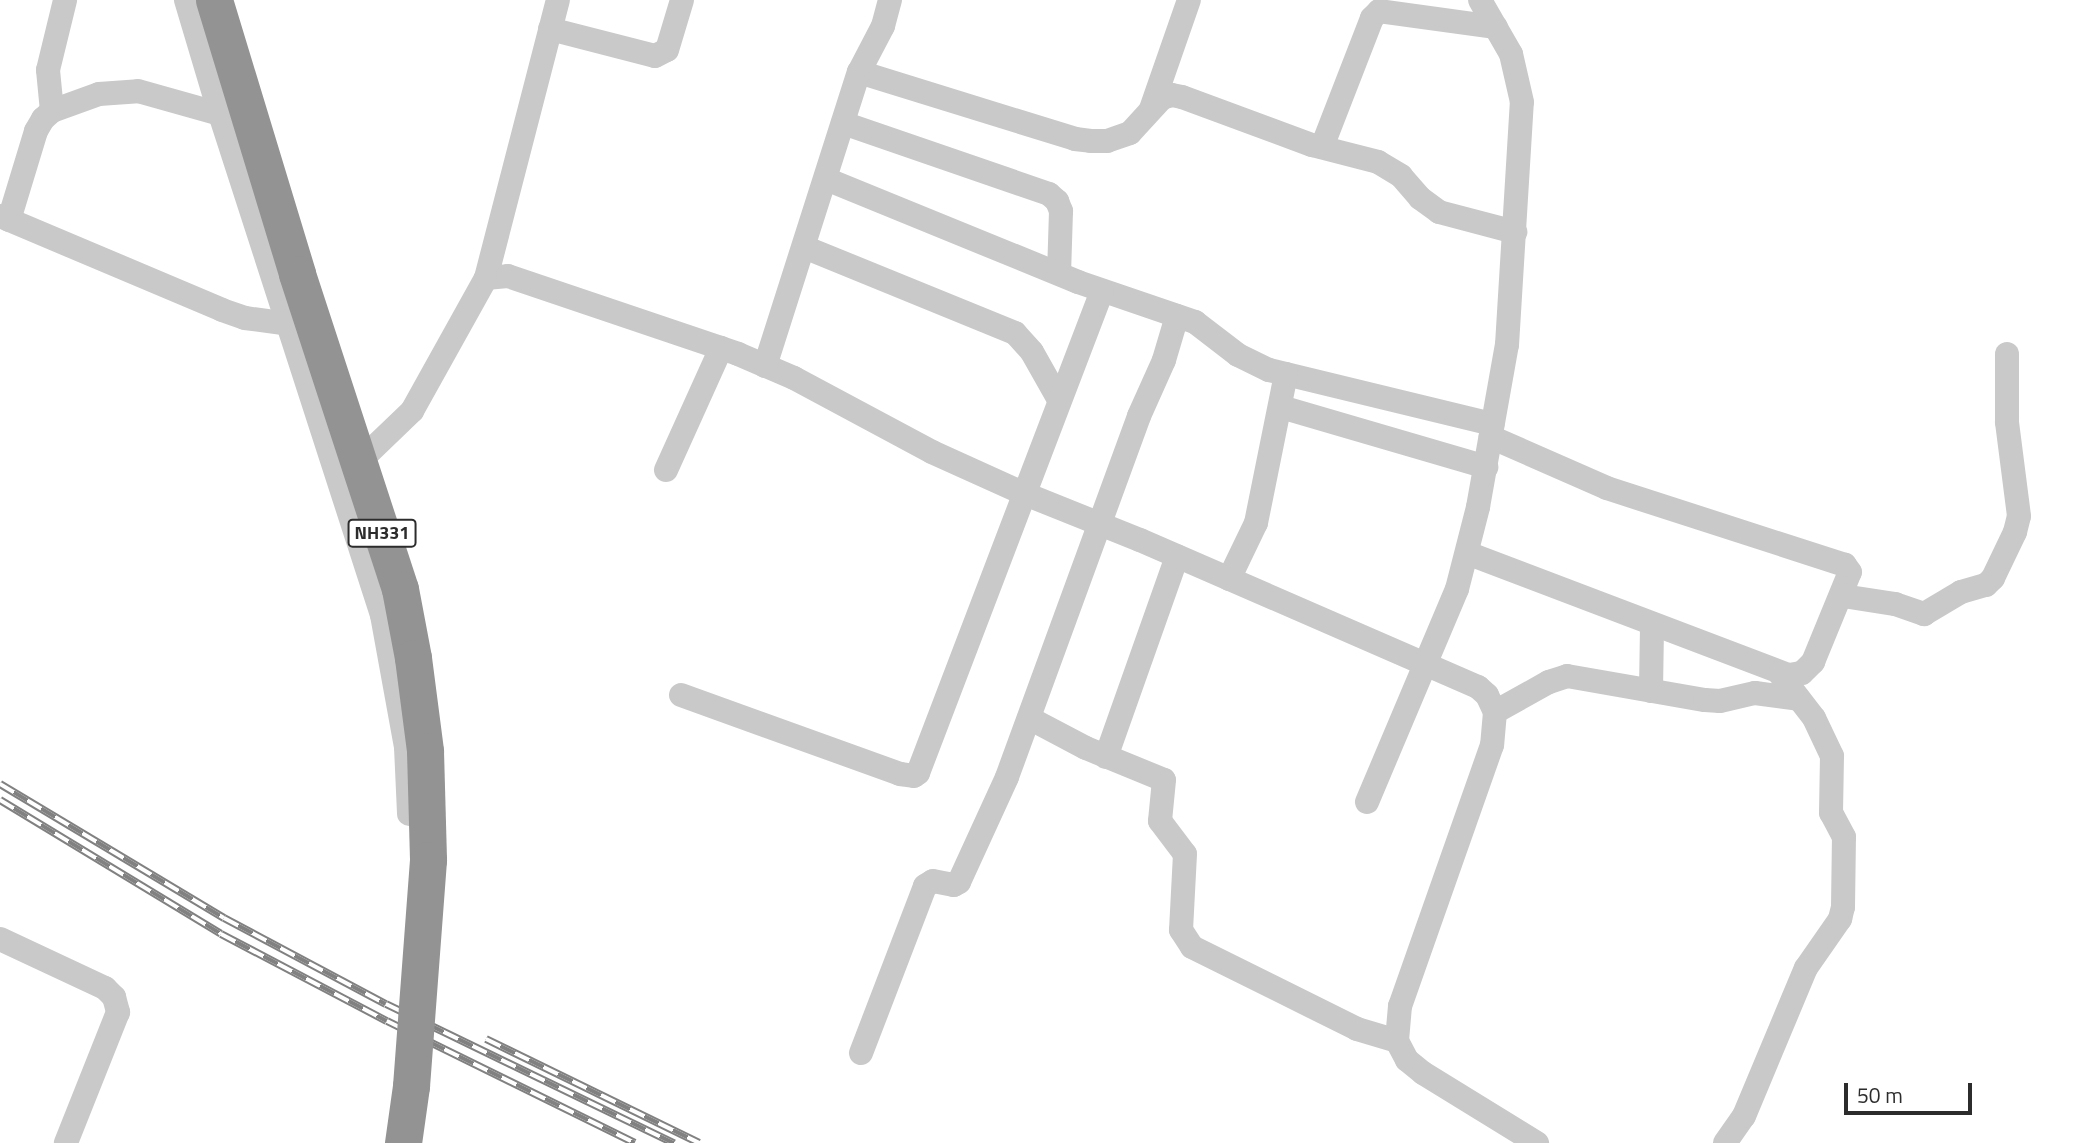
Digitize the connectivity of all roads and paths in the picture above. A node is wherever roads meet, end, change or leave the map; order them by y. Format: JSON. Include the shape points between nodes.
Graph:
{"nodes":[{"id":1,"x":65,"y":0,"type":"edge"},
{"id":2,"x":187,"y":0,"type":"edge"},
{"id":3,"x":214,"y":0,"type":"edge"},
{"id":4,"x":220,"y":0,"type":"edge"},
{"id":5,"x":558,"y":0,"type":"edge"},
{"id":6,"x":682,"y":0,"type":"edge"},
{"id":7,"x":890,"y":0,"type":"edge"},
{"id":8,"x":1189,"y":0,"type":"edge"},
{"id":9,"x":1479,"y":0,"type":"edge"},
{"id":10,"x":1496,"y":27,"type":"junction"},
{"id":11,"x":550,"y":29,"type":"junction"},
{"id":12,"x":859,"y":72,"type":"junction"},
{"id":13,"x":1151,"y":109,"type":"junction"},
{"id":14,"x":52,"y":111,"type":"junction"},
{"id":15,"x":220,"y":114,"type":"junction"},
{"id":16,"x":843,"y":124,"type":"junction"},
{"id":17,"x":1322,"y":147,"type":"junction"},
{"id":18,"x":826,"y":179,"type":"junction"},
{"id":19,"x":5,"y":218,"type":"edge"},
{"id":20,"x":1515,"y":232,"type":"junction"},
{"id":21,"x":804,"y":247,"type":"junction"},
{"id":22,"x":1059,"y":273,"type":"junction"},
{"id":23,"x":486,"y":278,"type":"junction"},
{"id":24,"x":1102,"y":291,"type":"junction"},
{"id":25,"x":1177,"y":316,"type":"junction"},
{"id":26,"x":289,"y":324,"type":"junction"},
{"id":27,"x":721,"y":348,"type":"junction"},
{"id":28,"x":2007,"y":354,"type":"dead end"},
{"id":29,"x":765,"y":366,"type":"junction"},
{"id":30,"x":1286,"y":374,"type":"junction"},
{"id":31,"x":1059,"y":400,"type":"junction"},
{"id":32,"x":1281,"y":407,"type":"junction"},
{"id":33,"x":1492,"y":431,"type":"junction"},
{"id":34,"x":363,"y":458,"type":"junction"},
{"id":35,"x":1486,"y":467,"type":"junction"},
{"id":36,"x":666,"y":470,"type":"dead end"},
{"id":37,"x":1025,"y":494,"type":"junction"},
{"id":38,"x":1101,"y":525,"type":"junction"},
{"id":39,"x":1467,"y":553,"type":"junction"},
{"id":40,"x":1177,"y":556,"type":"junction"},
{"id":41,"x":1229,"y":579,"type":"junction"},
{"id":42,"x":1843,"y":596,"type":"junction"},
{"id":43,"x":1652,"y":624,"type":"junction"},
{"id":44,"x":1427,"y":664,"type":"junction"},
{"id":45,"x":1780,"y":674,"type":"junction"},
{"id":46,"x":1651,"y":691,"type":"junction"},
{"id":47,"x":681,"y":695,"type":"dead end"},
{"id":48,"x":1800,"y":698,"type":"junction"},
{"id":49,"x":1495,"y":712,"type":"junction"},
{"id":50,"x":1029,"y":719,"type":"junction"},
{"id":51,"x":1106,"y":757,"type":"junction"},
{"id":52,"x":1367,"y":802,"type":"dead end"},
{"id":53,"x":0,"y":939,"type":"edge"},
{"id":54,"x":407,"y":1007,"type":"junction"},
{"id":55,"x":1397,"y":1041,"type":"junction"},
{"id":56,"x":402,"y":1045,"type":"junction"},
{"id":57,"x":860,"y":1053,"type":"dead end"},
{"id":58,"x":66,"y":1143,"type":"edge"},
{"id":59,"x":393,"y":1143,"type":"edge"},
{"id":60,"x":403,"y":1143,"type":"edge"},
{"id":61,"x":415,"y":1143,"type":"edge"},
{"id":62,"x":1537,"y":1143,"type":"edge"},
{"id":63,"x":1725,"y":1143,"type":"edge"}],
"edges":[{"from":1,"to":14,"type":"street","via":[[48,70]]},
{"from":2,"to":15,"type":"street"},
{"from":3,"to":60,"type":"highway","number":"NH331","bridge":true,"via":[[396,576],[413,658],[425,751],[428,860],[421,989]]},
{"from":4,"to":34,"type":"street"},
{"from":5,"to":11,"type":"street"},
{"from":6,"to":11,"type":"street","via":[[667,50],[655,56]]},
{"from":7,"to":12,"type":"street","via":[[883,26]]},
{"from":8,"to":13,"type":"street"},
{"from":9,"to":10,"type":"street"},
{"from":10,"to":17,"type":"street","via":[[1378,11]]},
{"from":10,"to":20,"type":"street","via":[[1516,67],[1522,102]]},
{"from":11,"to":23,"type":"street"},
{"from":12,"to":13,"type":"street","via":[[1091,141],[1130,133]]},
{"from":12,"to":16,"type":"street"},
{"from":13,"to":17,"type":"street","via":[[1162,98],[1182,97]]},
{"from":14,"to":15,"type":"street","via":[[99,94],[138,91]]},
{"from":14,"to":19,"type":"street","via":[[36,131]]},
{"from":15,"to":26,"type":"street"},
{"from":16,"to":18,"type":"street"},
{"from":16,"to":22,"type":"street","via":[[1049,194],[1061,211]]},
{"from":17,"to":20,"type":"street","via":[[1389,167],[1439,212]]},
{"from":18,"to":21,"type":"street"},
{"from":18,"to":22,"type":"street"},
{"from":19,"to":26,"type":"street","via":[[222,310]]},
{"from":20,"to":33,"type":"street","via":[[1507,345]]},
{"from":21,"to":29,"type":"street"},
{"from":21,"to":31,"type":"street","via":[[1016,333]]},
{"from":22,"to":24,"type":"street"},
{"from":23,"to":27,"type":"street","via":[[508,276],[526,281]]},
{"from":23,"to":34,"type":"street","via":[[412,411]]},
{"from":24,"to":25,"type":"street"},
{"from":24,"to":31,"type":"street"},
{"from":25,"to":30,"type":"street","via":[[1209,331],[1253,364]]},
{"from":25,"to":38,"type":"street"},
{"from":26,"to":54,"type":"street","via":[[377,595],[406,747],[412,859]]},
{"from":27,"to":29,"type":"street"},
{"from":27,"to":36,"type":"street"},
{"from":28,"to":42,"type":"street","via":[[2007,422],[2019,516],[1993,578],[1924,614]]},
{"from":29,"to":37,"type":"street"},
{"from":30,"to":32,"type":"street"},
{"from":30,"to":33,"type":"street"},
{"from":31,"to":37,"type":"street"},
{"from":32,"to":35,"type":"street"},
{"from":32,"to":41,"type":"street","via":[[1256,523]]},
{"from":33,"to":35,"type":"street"},
{"from":33,"to":42,"type":"street","via":[[1607,488],[1848,566]]},
{"from":34,"to":54,"type":"street","via":[[407,587],[435,751],[439,861],[428,1011]]},
{"from":35,"to":39,"type":"street"},
{"from":37,"to":38,"type":"street"},
{"from":37,"to":47,"type":"street","via":[[923,765],[914,776]]},
{"from":38,"to":40,"type":"street"},
{"from":38,"to":50,"type":"street"},
{"from":39,"to":43,"type":"street"},
{"from":39,"to":44,"type":"street"},
{"from":40,"to":41,"type":"street"},
{"from":40,"to":51,"type":"street"},
{"from":41,"to":44,"type":"street"},
{"from":42,"to":45,"type":"street","via":[[1814,662],[1801,673]]},
{"from":43,"to":45,"type":"street"},
{"from":43,"to":46,"type":"street"},
{"from":44,"to":49,"type":"street","via":[[1478,687]]},
{"from":44,"to":52,"type":"street"},
{"from":45,"to":48,"type":"street"},
{"from":46,"to":48,"type":"street","via":[[1714,701],[1755,693]]},
{"from":46,"to":49,"type":"street","via":[[1567,676]]},
{"from":48,"to":63,"type":"street","via":[[1823,732],[1832,756],[1831,813],[1844,837],[1843,907],[1840,919],[1806,968],[1744,1116]]},
{"from":49,"to":55,"type":"street","via":[[1492,745],[1400,1006]]},
{"from":50,"to":51,"type":"street"},
{"from":50,"to":57,"type":"street","via":[[959,882],[933,881],[925,886]]},
{"from":51,"to":55,"type":"street","via":[[1165,782],[1160,821],[1185,858],[1181,923],[1186,942],[1357,1029]]},
{"from":53,"to":58,"type":"street","via":[[105,988],[114,997],[117,1012]]},
{"from":54,"to":56,"type":"street"},
{"from":55,"to":62,"type":"street","via":[[1407,1060],[1423,1073]]},
{"from":56,"to":59,"type":"street"},
{"from":56,"to":61,"type":"street","via":[[429,1047]]}]}
